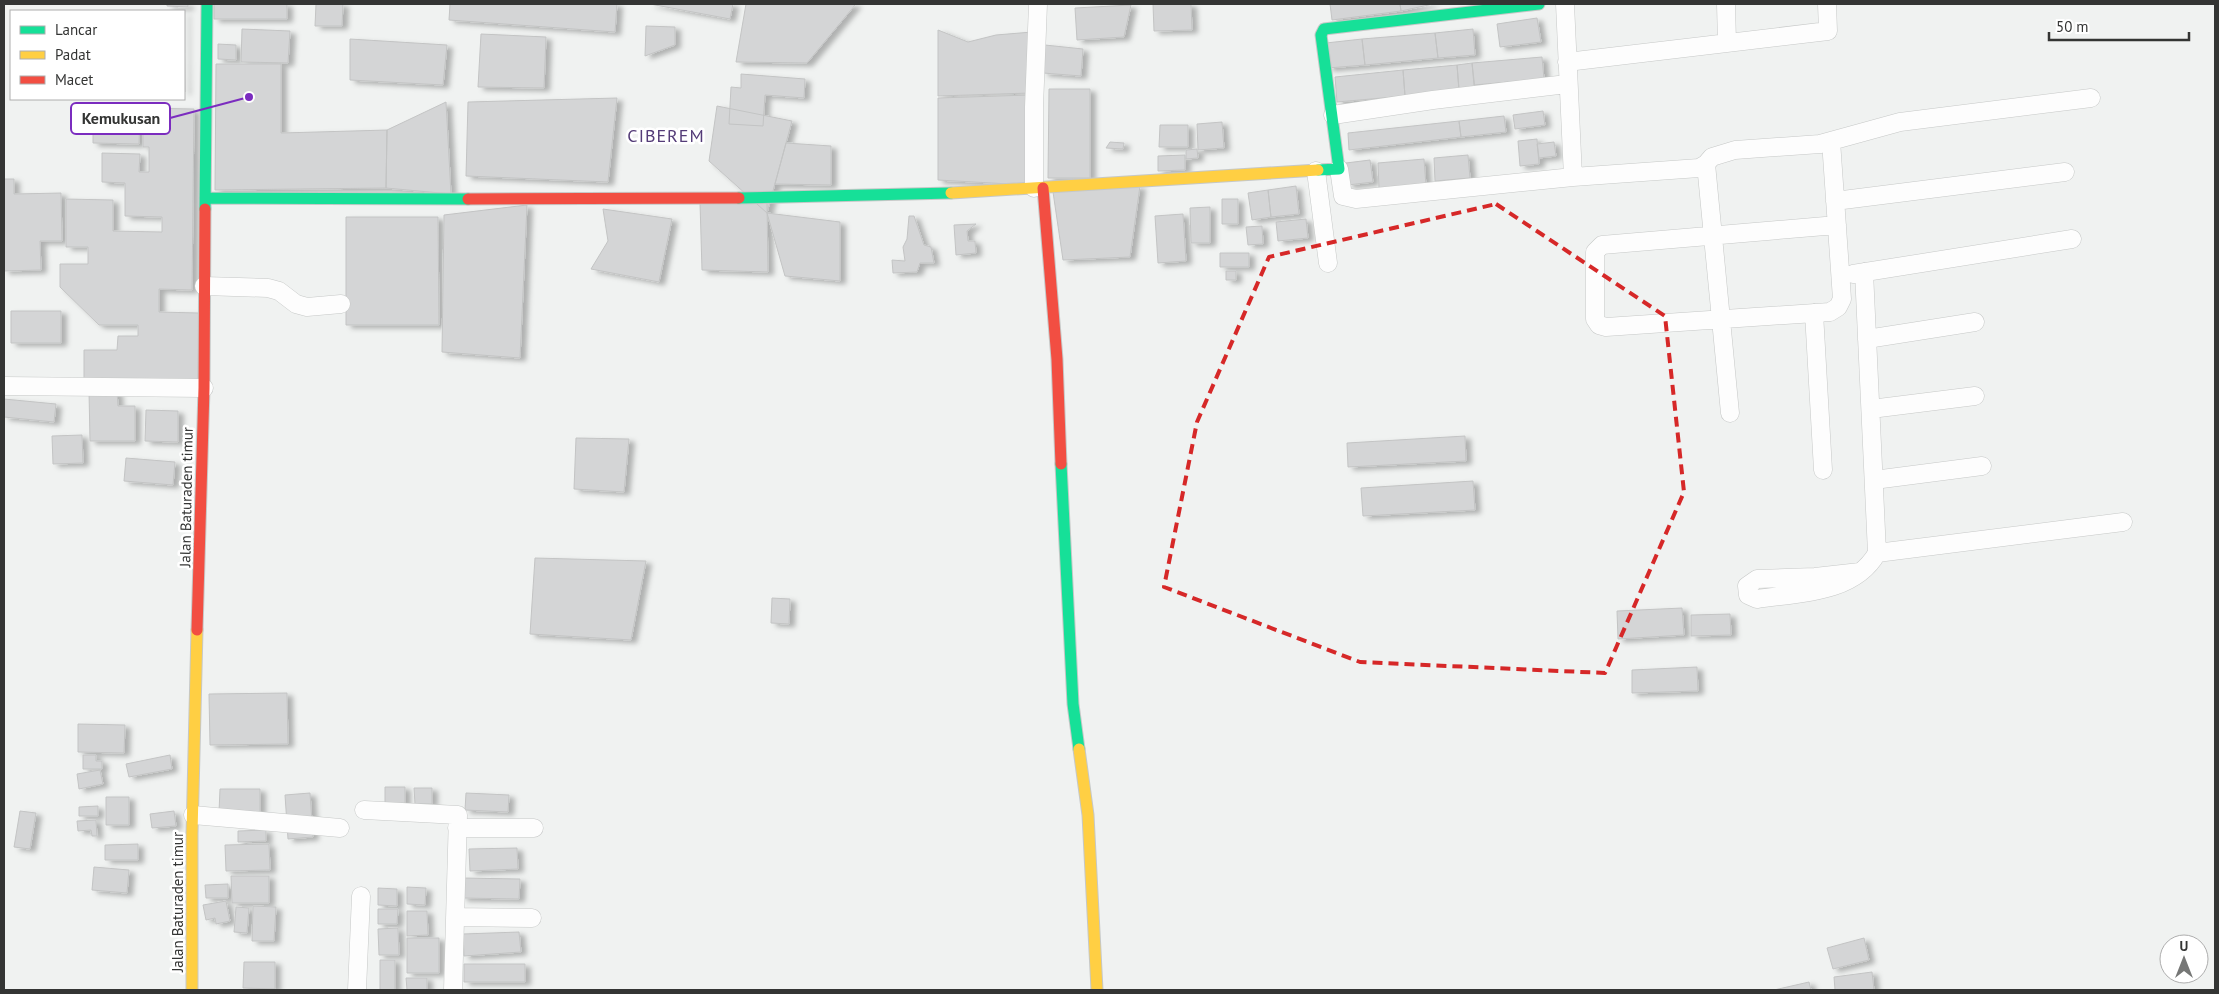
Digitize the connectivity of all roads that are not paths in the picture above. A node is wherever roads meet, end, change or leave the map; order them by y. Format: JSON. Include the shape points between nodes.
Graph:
{"nodes":[{"id":1,"x":206,"y":4,"type":"edge"},
{"id":2,"x":1038,"y":4,"type":"edge"},
{"id":3,"x":1538,"y":4,"type":"edge"},
{"id":4,"x":1565,"y":4,"type":"edge"},
{"id":5,"x":1726,"y":4,"type":"edge"},
{"id":6,"x":1827,"y":4,"type":"edge"},
{"id":7,"x":1727,"y":43,"type":"junction"},
{"id":8,"x":1567,"y":62,"type":"junction"},
{"id":9,"x":1567,"y":84,"type":"junction"},
{"id":10,"x":2091,"y":98,"type":"dead end"},
{"id":11,"x":1333,"y":114,"type":"junction"},
{"id":12,"x":1831,"y":142,"type":"junction"},
{"id":13,"x":1706,"y":164,"type":"junction"},
{"id":14,"x":1339,"y":169,"type":"junction"},
{"id":15,"x":1316,"y":171,"type":"junction"},
{"id":16,"x":2065,"y":172,"type":"dead end"},
{"id":17,"x":1573,"y":177,"type":"junction"},
{"id":18,"x":1039,"y":188,"type":"junction"},
{"id":19,"x":205,"y":198,"type":"junction"},
{"id":20,"x":1835,"y":201,"type":"junction"},
{"id":21,"x":1837,"y":225,"type":"junction"},
{"id":22,"x":1713,"y":237,"type":"junction"},
{"id":23,"x":2072,"y":239,"type":"dead end"},
{"id":24,"x":1328,"y":263,"type":"dead end"},
{"id":25,"x":1864,"y":272,"type":"junction"},
{"id":26,"x":1841,"y":277,"type":"junction"},
{"id":27,"x":204,"y":286,"type":"junction"},
{"id":28,"x":342,"y":304,"type":"dead end"},
{"id":29,"x":1814,"y":313,"type":"junction"},
{"id":30,"x":1721,"y":320,"type":"junction"},
{"id":31,"x":1975,"y":322,"type":"dead end"},
{"id":32,"x":1867,"y":339,"type":"junction"},
{"id":33,"x":4,"y":386,"type":"edge"},
{"id":34,"x":204,"y":388,"type":"junction"},
{"id":35,"x":1975,"y":396,"type":"dead end"},
{"id":36,"x":1871,"y":409,"type":"junction"},
{"id":37,"x":1730,"y":413,"type":"dead end"},
{"id":38,"x":1982,"y":466,"type":"dead end"},
{"id":39,"x":1823,"y":470,"type":"dead end"},
{"id":40,"x":1874,"y":480,"type":"junction"},
{"id":41,"x":2123,"y":522,"type":"dead end"},
{"id":42,"x":1878,"y":553,"type":"junction"},
{"id":43,"x":1860,"y":572,"type":"junction"},
{"id":44,"x":364,"y":810,"type":"dead end"},
{"id":45,"x":193,"y":815,"type":"junction"},
{"id":46,"x":340,"y":828,"type":"dead end"},
{"id":47,"x":457,"y":828,"type":"junction"},
{"id":48,"x":534,"y":828,"type":"dead end"},
{"id":49,"x":361,"y":896,"type":"dead end"},
{"id":50,"x":455,"y":917,"type":"junction"},
{"id":51,"x":532,"y":918,"type":"dead end"},
{"id":52,"x":192,"y":990,"type":"edge"},
{"id":53,"x":357,"y":990,"type":"edge"},
{"id":54,"x":453,"y":990,"type":"edge"},
{"id":55,"x":1097,"y":990,"type":"edge"}],
"edges":[{"from":1,"to":19,"type":"street","name":"Jalan Baturaden timur"},
{"from":2,"to":18,"type":"street","via":[[1034,107]]},
{"from":3,"to":11,"type":"street","via":[[1324,29],[1321,35]]},
{"from":4,"to":8,"type":"street"},
{"from":5,"to":7,"type":"street"},
{"from":6,"to":7,"type":"street","via":[[1828,30]]},
{"from":7,"to":8,"type":"street"},
{"from":8,"to":9,"type":"street"},
{"from":9,"to":11,"type":"street"},
{"from":9,"to":17,"type":"street"},
{"from":10,"to":12,"type":"street","via":[[1900,122]]},
{"from":11,"to":14,"type":"street"},
{"from":12,"to":13,"type":"street","via":[[1735,150],[1712,157]]},
{"from":12,"to":20,"type":"street"},
{"from":13,"to":17,"type":"street","via":[[1699,168]]},
{"from":13,"to":22,"type":"street"},
{"from":14,"to":15,"type":"street"},
{"from":14,"to":17,"type":"street","via":[[1343,196],[1356,199]]},
{"from":15,"to":18,"type":"street"},
{"from":15,"to":24,"type":"street"},
{"from":16,"to":20,"type":"street"},
{"from":18,"to":19,"type":"street","via":[[650,198]]},
{"from":18,"to":55,"type":"street","via":[[1052,276],[1073,704],[1088,814]]},
{"from":19,"to":27,"type":"street","name":"Jalan Baturaden timur"},
{"from":20,"to":21,"type":"street"},
{"from":21,"to":22,"type":"street"},
{"from":21,"to":26,"type":"street"},
{"from":22,"to":30,"type":"street"},
{"from":22,"to":30,"type":"street","via":[[1602,245],[1595,252],[1595,319],[1606,327]]},
{"from":23,"to":25,"type":"street"},
{"from":25,"to":26,"type":"street"},
{"from":25,"to":32,"type":"street"},
{"from":26,"to":29,"type":"street","via":[[1842,299],[1838,307],[1830,312]]},
{"from":27,"to":28,"type":"street","via":[[268,288],[307,307]]},
{"from":27,"to":34,"type":"street","name":"Jalan Baturaden timur"},
{"from":29,"to":30,"type":"street"},
{"from":29,"to":39,"type":"street"},
{"from":30,"to":37,"type":"street"},
{"from":31,"to":32,"type":"street"},
{"from":32,"to":36,"type":"street"},
{"from":33,"to":34,"type":"street"},
{"from":34,"to":45,"type":"street","name":"Jalan Baturaden timur"},
{"from":35,"to":36,"type":"street"},
{"from":36,"to":40,"type":"street"},
{"from":38,"to":40,"type":"street"},
{"from":40,"to":42,"type":"street"},
{"from":41,"to":42,"type":"street"},
{"from":42,"to":43,"type":"street"},
{"from":43,"to":43,"type":"street","via":[[1833,587],[1756,599],[1748,595],[1747,586],[1757,579]]},
{"from":44,"to":47,"type":"street","via":[[458,815]]},
{"from":45,"to":46,"type":"street"},
{"from":45,"to":52,"type":"street","name":"Jalan Baturaden timur"},
{"from":47,"to":48,"type":"street"},
{"from":47,"to":50,"type":"street"},
{"from":49,"to":53,"type":"street"},
{"from":50,"to":51,"type":"street"},
{"from":50,"to":54,"type":"street"}]}
